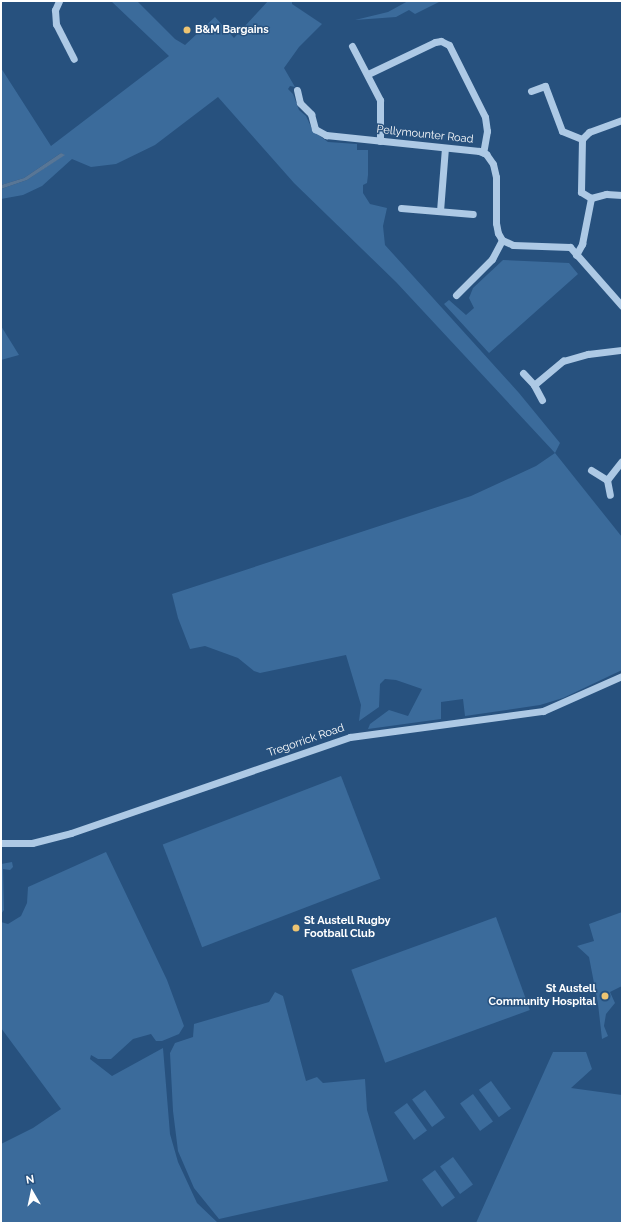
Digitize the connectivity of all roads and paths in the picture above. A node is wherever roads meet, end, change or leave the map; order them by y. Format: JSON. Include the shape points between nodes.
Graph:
{"nodes":[{"id":1,"x":59,"y":1,"type":"edge"},
{"id":2,"x":352,"y":46,"type":"dead end"},
{"id":3,"x":74,"y":59,"type":"dead end"},
{"id":4,"x":368,"y":74,"type":"junction"},
{"id":5,"x":297,"y":90,"type":"dead end"},
{"id":6,"x":531,"y":91,"type":"dead end"},
{"id":7,"x":622,"y":120,"type":"edge"},
{"id":8,"x":582,"y":140,"type":"junction"},
{"id":9,"x":380,"y":141,"type":"junction"},
{"id":10,"x":445,"y":148,"type":"junction"},
{"id":11,"x":482,"y":153,"type":"junction"},
{"id":12,"x":622,"y":194,"type":"edge"},
{"id":13,"x":591,"y":198,"type":"junction"},
{"id":14,"x":402,"y":208,"type":"dead end"},
{"id":15,"x":440,"y":211,"type":"junction"},
{"id":16,"x":473,"y":214,"type":"dead end"},
{"id":17,"x":502,"y":240,"type":"junction"},
{"id":18,"x":576,"y":255,"type":"junction"},
{"id":19,"x":456,"y":296,"type":"dead end"},
{"id":20,"x":622,"y":306,"type":"edge"},
{"id":21,"x":622,"y":350,"type":"edge"},
{"id":22,"x":523,"y":373,"type":"dead end"},
{"id":23,"x":534,"y":385,"type":"junction"},
{"id":24,"x":542,"y":400,"type":"dead end"},
{"id":25,"x":622,"y":461,"type":"edge"},
{"id":26,"x":591,"y":470,"type":"dead end"},
{"id":27,"x":607,"y":480,"type":"junction"},
{"id":28,"x":610,"y":495,"type":"dead end"},
{"id":29,"x":622,"y":676,"type":"edge"},
{"id":30,"x":1,"y":843,"type":"edge"}],
"edges":[{"from":1,"to":3,"type":"street","via":[[55,10],[56,24]]},
{"from":2,"to":4,"type":"street"},
{"from":4,"to":9,"type":"street","via":[[380,100]]},
{"from":4,"to":11,"type":"street","via":[[435,42],[441,41],[449,45],[485,117],[486,131]]},
{"from":5,"to":9,"type":"street","name":"Pellymounter Road","via":[[300,103],[309,111],[315,129],[321,133]]},
{"from":6,"to":8,"type":"street","via":[[545,86],[562,131]]},
{"from":7,"to":8,"type":"street","via":[[589,132]]},
{"from":8,"to":13,"type":"street","via":[[581,192]]},
{"from":9,"to":10,"type":"street","name":"Pellymounter Road"},
{"from":10,"to":11,"type":"street","name":"Pellymounter Road"},
{"from":10,"to":15,"type":"street"},
{"from":11,"to":17,"type":"street","name":"Pellymounter Road","via":[[490,159],[496,177],[496,224]]},
{"from":12,"to":13,"type":"street","via":[[606,194]]},
{"from":13,"to":18,"type":"street","via":[[582,244]]},
{"from":14,"to":15,"type":"street"},
{"from":15,"to":16,"type":"street"},
{"from":17,"to":18,"type":"street","via":[[513,245],[570,248]]},
{"from":17,"to":19,"type":"street","via":[[492,259]]},
{"from":18,"to":20,"type":"street"},
{"from":21,"to":23,"type":"street","via":[[574,356],[563,361]]},
{"from":22,"to":23,"type":"street"},
{"from":23,"to":24,"type":"street"},
{"from":25,"to":27,"type":"street"},
{"from":26,"to":27,"type":"street"},
{"from":27,"to":28,"type":"street"},
{"from":29,"to":30,"type":"street","name":"Tregorrick Road","via":[[543,711],[350,737],[71,833],[32,843]]}]}
